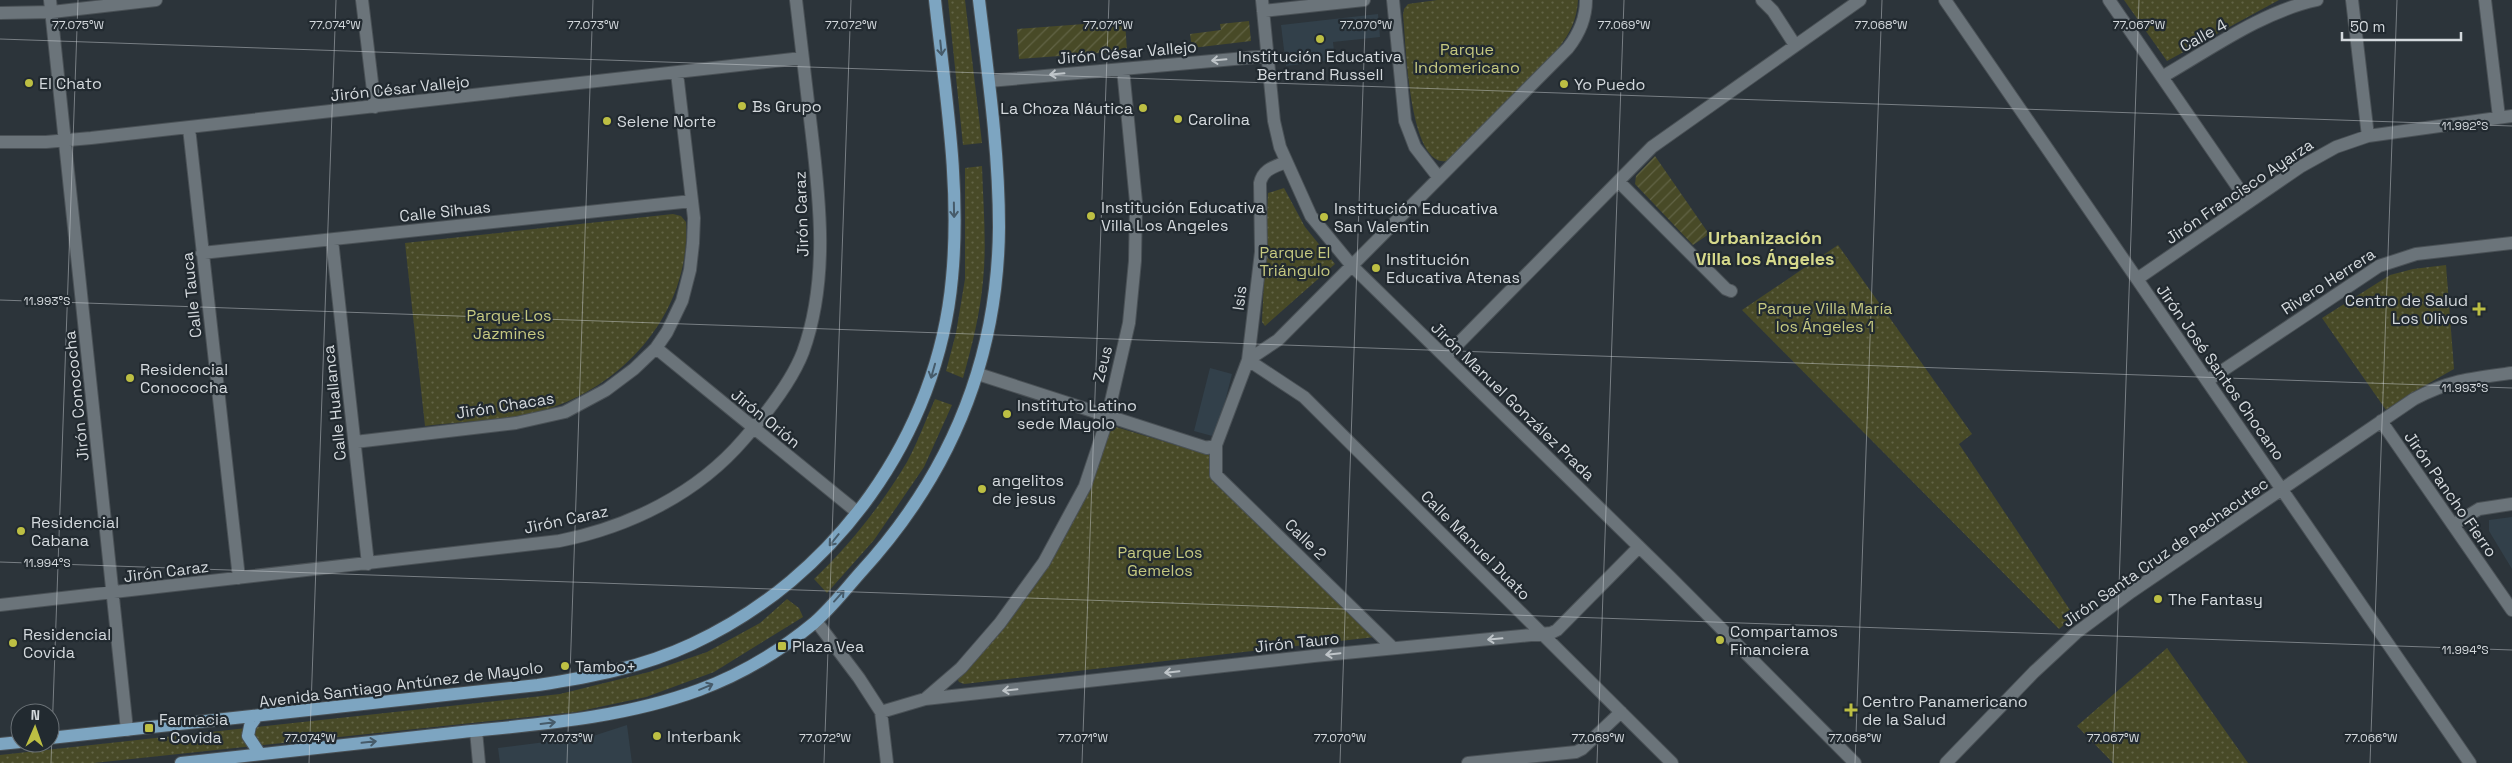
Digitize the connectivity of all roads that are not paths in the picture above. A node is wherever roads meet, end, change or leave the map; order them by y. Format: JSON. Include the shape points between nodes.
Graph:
{"nodes":[{"id":1,"x":156,"y":0,"type":"edge"},
{"id":2,"x":362,"y":0,"type":"edge"},
{"id":3,"x":796,"y":0,"type":"edge"},
{"id":4,"x":935,"y":0,"type":"edge"},
{"id":5,"x":979,"y":0,"type":"edge"},
{"id":6,"x":1364,"y":0,"type":"edge"},
{"id":7,"x":1393,"y":0,"type":"edge"},
{"id":8,"x":1586,"y":0,"type":"edge"},
{"id":9,"x":1762,"y":0,"type":"edge"},
{"id":10,"x":1860,"y":0,"type":"edge"},
{"id":11,"x":1945,"y":0,"type":"edge"},
{"id":12,"x":2109,"y":0,"type":"edge"},
{"id":13,"x":2317,"y":0,"type":"edge"},
{"id":14,"x":2352,"y":0,"type":"edge"},
{"id":15,"x":2485,"y":0,"type":"edge"},
{"id":16,"x":1263,"y":5,"type":"edge"},
{"id":17,"x":51,"y":6,"type":"edge"},
{"id":18,"x":0,"y":13,"type":"edge"},
{"id":19,"x":1795,"y":45,"type":"junction"},
{"id":20,"x":1268,"y":56,"type":"junction"},
{"id":21,"x":802,"y":58,"type":"junction"},
{"id":22,"x":1123,"y":69,"type":"junction"},
{"id":23,"x":678,"y":73,"type":"junction"},
{"id":24,"x":2162,"y":77,"type":"junction"},
{"id":25,"x":989,"y":81,"type":"junction"},
{"id":26,"x":374,"y":107,"type":"junction"},
{"id":27,"x":2506,"y":117,"type":"edge"},
{"id":28,"x":189,"y":128,"type":"junction"},
{"id":29,"x":2368,"y":136,"type":"junction"},
{"id":30,"x":65,"y":141,"type":"junction"},
{"id":31,"x":0,"y":142,"type":"edge"},
{"id":32,"x":1286,"y":162,"type":"junction"},
{"id":33,"x":1439,"y":178,"type":"junction"},
{"id":34,"x":1620,"y":182,"type":"junction"},
{"id":35,"x":692,"y":201,"type":"junction"},
{"id":36,"x":2248,"y":202,"type":"junction"},
{"id":37,"x":332,"y":240,"type":"junction"},
{"id":38,"x":2512,"y":243,"type":"edge"},
{"id":39,"x":202,"y":253,"type":"junction"},
{"id":40,"x":1352,"y":266,"type":"junction"},
{"id":41,"x":2137,"y":279,"type":"junction"},
{"id":42,"x":1731,"y":291,"type":"dead end"},
{"id":43,"x":656,"y":348,"type":"junction"},
{"id":44,"x":1445,"y":357,"type":"junction"},
{"id":45,"x":1248,"y":360,"type":"junction"},
{"id":46,"x":2512,"y":373,"type":"edge"},
{"id":47,"x":978,"y":374,"type":"junction"},
{"id":48,"x":2208,"y":381,"type":"junction"},
{"id":49,"x":1106,"y":414,"type":"junction"},
{"id":50,"x":2381,"y":421,"type":"junction"},
{"id":51,"x":753,"y":429,"type":"junction"},
{"id":52,"x":355,"y":442,"type":"junction"},
{"id":53,"x":1216,"y":445,"type":"junction"},
{"id":54,"x":2282,"y":489,"type":"junction"},
{"id":55,"x":2512,"y":504,"type":"edge"},
{"id":56,"x":857,"y":512,"type":"junction"},
{"id":57,"x":2453,"y":525,"type":"junction"},
{"id":58,"x":1640,"y":548,"type":"junction"},
{"id":59,"x":368,"y":564,"type":"junction"},
{"id":60,"x":239,"y":578,"type":"junction"},
{"id":61,"x":112,"y":593,"type":"junction"},
{"id":62,"x":0,"y":605,"type":"edge"},
{"id":63,"x":2512,"y":610,"type":"edge"},
{"id":64,"x":816,"y":621,"type":"junction"},
{"id":65,"x":1544,"y":634,"type":"junction"},
{"id":66,"x":1393,"y":648,"type":"junction"},
{"id":67,"x":925,"y":700,"type":"junction"},
{"id":68,"x":881,"y":712,"type":"junction"},
{"id":69,"x":1621,"y":712,"type":"junction"},
{"id":70,"x":257,"y":716,"type":"junction"},
{"id":71,"x":234,"y":719,"type":"junction"},
{"id":72,"x":127,"y":730,"type":"junction"},
{"id":73,"x":476,"y":731,"type":"junction"},
{"id":74,"x":60,"y":737,"type":"edge"},
{"id":75,"x":260,"y":754,"type":"junction"},
{"id":76,"x":238,"y":757,"type":"junction"},
{"id":77,"x":181,"y":763,"type":"edge"},
{"id":78,"x":479,"y":763,"type":"edge"},
{"id":79,"x":887,"y":763,"type":"edge"},
{"id":80,"x":1468,"y":763,"type":"edge"},
{"id":81,"x":1672,"y":763,"type":"edge"},
{"id":82,"x":1855,"y":763,"type":"edge"},
{"id":83,"x":1946,"y":763,"type":"edge"},
{"id":84,"x":2470,"y":763,"type":"edge"}],
"edges":[{"from":1,"to":17,"type":"street"},
{"from":2,"to":26,"type":"street"},
{"from":3,"to":21,"type":"street","name":"Jirón Caraz"},
{"from":4,"to":56,"type":"main road","name":"Avenida Santiago Antúnez de Mayolo","one_way":true,"via":[[952,150],[954,213],[952,278],[945,330],[929,384],[906,442]]},
{"from":5,"to":25,"type":"main road"},
{"from":6,"to":16,"type":"street"},
{"from":7,"to":33,"type":"street","via":[[1405,121],[1415,146]]},
{"from":8,"to":33,"type":"street","via":[[1580,30],[1568,48]]},
{"from":9,"to":19,"type":"street"},
{"from":10,"to":19,"type":"street"},
{"from":11,"to":41,"type":"street","name":"Jirón José Santos Chocano"},
{"from":12,"to":24,"type":"street"},
{"from":13,"to":24,"type":"street","name":"Calle 4","via":[[2289,8],[2260,22]]},
{"from":14,"to":29,"type":"street"},
{"from":15,"to":27,"type":"street"},
{"from":16,"to":20,"type":"street","name":"Jirón Manuel González Prada"},
{"from":17,"to":18,"type":"street"},
{"from":17,"to":30,"type":"street","name":"Jirón Conococha"},
{"from":19,"to":34,"type":"street","via":[[1652,147]]},
{"from":20,"to":22,"type":"street","name":"Jirón César Vallejo","one_way":true},
{"from":20,"to":32,"type":"street","name":"Jirón Manuel González Prada","via":[[1274,121]]},
{"from":21,"to":23,"type":"street","name":"Jirón César Vallejo"},
{"from":21,"to":51,"type":"street","name":"Jirón Caraz","via":[[819,198],[816,303],[802,353],[789,379]]},
{"from":22,"to":25,"type":"street","name":"Jirón César Vallejo","one_way":true},
{"from":22,"to":49,"type":"street","name":"Zeus","via":[[1136,202],[1135,261],[1129,323]]},
{"from":23,"to":26,"type":"street","name":"Jirón César Vallejo"},
{"from":23,"to":35,"type":"street","name":"Jirón Chacas"},
{"from":24,"to":36,"type":"street"},
{"from":25,"to":47,"type":"main road","via":[[999,231],[993,306]]},
{"from":26,"to":28,"type":"street","name":"Jirón César Vallejo"},
{"from":27,"to":29,"type":"street","name":"Jirón Francisco Ayarza"},
{"from":28,"to":30,"type":"street","name":"Jirón César Vallejo"},
{"from":28,"to":39,"type":"street","name":"Calle Tauca"},
{"from":29,"to":36,"type":"street","name":"Jirón Francisco Ayarza","via":[[2323,154]]},
{"from":30,"to":31,"type":"street","name":"Jirón César Vallejo"},
{"from":30,"to":61,"type":"street","name":"Jirón Conococha"},
{"from":32,"to":40,"type":"street","name":"Jirón Manuel González Prada","via":[[1312,216]]},
{"from":32,"to":45,"type":"street","name":"Isis","via":[[1268,170],[1260,183],[1261,252]]},
{"from":33,"to":40,"type":"street"},
{"from":34,"to":42,"type":"street"},
{"from":34,"to":44,"type":"street"},
{"from":35,"to":37,"type":"street","name":"Calle Sihuas"},
{"from":35,"to":43,"type":"street","name":"Jirón Chacas","via":[[693,243],[686,285],[675,318]]},
{"from":36,"to":41,"type":"street","name":"Jirón Francisco Ayarza"},
{"from":37,"to":39,"type":"street","name":"Calle Sihuas"},
{"from":37,"to":52,"type":"street","name":"Calle Huallanca"},
{"from":38,"to":48,"type":"street","name":"Rivero Herrera","via":[[2416,254],[2379,266]]},
{"from":39,"to":60,"type":"street","name":"Calle Tauca"},
{"from":40,"to":44,"type":"street","name":"Jirón Manuel González Prada"},
{"from":40,"to":45,"type":"street","via":[[1278,340]]},
{"from":41,"to":48,"type":"street","name":"Jirón José Santos Chocano"},
{"from":43,"to":51,"type":"street","name":"Jirón Orión"},
{"from":43,"to":52,"type":"street","name":"Jirón Chacas","via":[[606,390],[565,412],[516,423]]},
{"from":44,"to":58,"type":"street","name":"Jirón Manuel González Prada"},
{"from":45,"to":53,"type":"street","name":"Isis"},
{"from":45,"to":65,"type":"street","name":"Calle Manuel Duato","via":[[1304,397]]},
{"from":46,"to":50,"type":"street","name":"Jirón Santa Cruz de Pachacutec","via":[[2438,386]]},
{"from":47,"to":49,"type":"street"},
{"from":64,"to":47,"type":"main road","one_way":true,"via":[[888,543],[926,488],[959,427]]},
{"from":48,"to":54,"type":"street","name":"Jirón José Santos Chocano"},
{"from":49,"to":53,"type":"street","via":[[1208,448]]},
{"from":49,"to":67,"type":"street","name":"Zeus","via":[[1106,423],[1084,486],[1044,562],[1000,623],[961,668]]},
{"from":50,"to":54,"type":"street","name":"Jirón Santa Cruz de Pachacutec"},
{"from":50,"to":57,"type":"street","name":"Jirón Pancho Fierro"},
{"from":51,"to":56,"type":"street","name":"Jirón Orión"},
{"from":51,"to":59,"type":"street","name":"Jirón Caraz","via":[[723,461],[699,480],[645,513],[610,528],[539,544]]},
{"from":52,"to":59,"type":"street","name":"Calle Huallanca"},
{"from":53,"to":66,"type":"street","name":"Calle 2","via":[[1216,475]]},
{"from":54,"to":83,"type":"street","name":"Jirón Santa Cruz de Pachacutec","via":[[2076,633]]},
{"from":54,"to":84,"type":"street","name":"Jirón José Santos Chocano"},
{"from":55,"to":57,"type":"street","via":[[2480,508]]},
{"from":56,"to":70,"type":"main road","name":"Avenida Santiago Antúnez de Mayolo","one_way":true,"via":[[824,553],[780,591],[692,644],[645,662],[538,685]]},
{"from":57,"to":63,"type":"street","name":"Jirón Pancho Fierro"},
{"from":58,"to":65,"type":"street","name":"Jirón Tauro","via":[[1557,630]]},
{"from":58,"to":82,"type":"street","name":"Jirón Manuel González Prada"},
{"from":59,"to":60,"type":"street","name":"Jirón Caraz"},
{"from":60,"to":61,"type":"street","name":"Jirón Caraz"},
{"from":61,"to":62,"type":"street","name":"Jirón Caraz"},
{"from":61,"to":72,"type":"street","name":"Jirón Conococha"},
{"from":64,"to":68,"type":"street"},
{"from":73,"to":64,"type":"main road","one_way":true,"via":[[583,719],[697,691],[737,674]]},
{"from":65,"to":66,"type":"street","name":"Jirón Tauro","one_way":true},
{"from":65,"to":69,"type":"street","name":"Calle Manuel Duato"},
{"from":66,"to":67,"type":"street","name":"Jirón Tauro","one_way":true},
{"from":67,"to":68,"type":"street","name":"Jirón Tauro"},
{"from":68,"to":79,"type":"street"},
{"from":69,"to":80,"type":"street","via":[[1576,752]]},
{"from":69,"to":81,"type":"street","name":"Calle Manuel Duato"},
{"from":70,"to":71,"type":"main road","name":"Avenida Santiago Antúnez de Mayolo"},
{"from":70,"to":75,"type":"main road","via":[[248,736]]},
{"from":71,"to":72,"type":"main road","name":"Avenida Santiago Antúnez de Mayolo"},
{"from":71,"to":76,"type":"main road","via":[[242,727],[245,737]]},
{"from":72,"to":74,"type":"main road","name":"Avenida Santiago Antúnez de Mayolo"},
{"from":75,"to":73,"type":"main road","one_way":true},
{"from":73,"to":78,"type":"street"},
{"from":75,"to":76,"type":"main road"},
{"from":76,"to":77,"type":"main road"}]}
